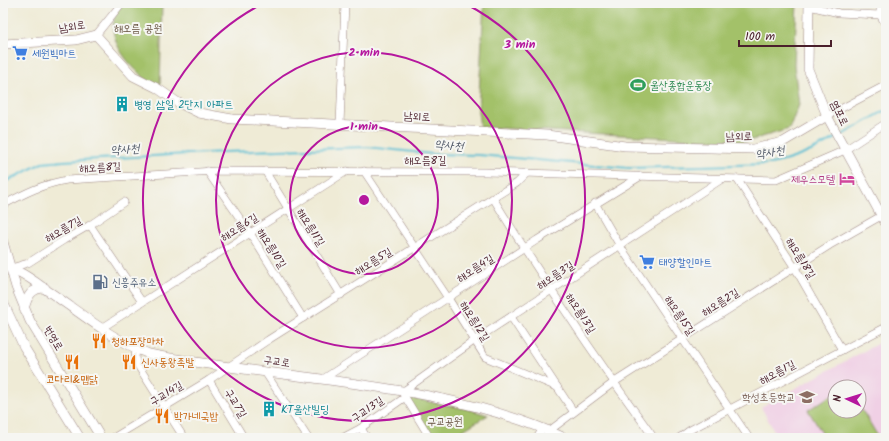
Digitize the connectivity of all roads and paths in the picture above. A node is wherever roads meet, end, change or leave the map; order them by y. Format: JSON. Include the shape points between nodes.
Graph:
{"nodes":[{"id":1,"x":122,"y":3,"type":"edge"},
{"id":2,"x":345,"y":3,"type":"edge"},
{"id":3,"x":880,"y":3,"type":"edge"},
{"id":4,"x":809,"y":5,"type":"edge"},
{"id":5,"x":880,"y":16,"type":"junction"},
{"id":6,"x":886,"y":25,"type":"edge"},
{"id":7,"x":96,"y":35,"type":"junction"},
{"id":8,"x":3,"y":44,"type":"edge"},
{"id":9,"x":886,"y":85,"type":"edge"},
{"id":10,"x":827,"y":116,"type":"junction"},
{"id":11,"x":886,"y":122,"type":"edge"},
{"id":12,"x":340,"y":124,"type":"junction"},
{"id":13,"x":846,"y":150,"type":"junction"},
{"id":14,"x":207,"y":171,"type":"junction"},
{"id":15,"x":265,"y":171,"type":"junction"},
{"id":16,"x":348,"y":171,"type":"junction"},
{"id":17,"x":364,"y":171,"type":"junction"},
{"id":18,"x":527,"y":173,"type":"junction"},
{"id":19,"x":641,"y":176,"type":"junction"},
{"id":20,"x":722,"y":178,"type":"junction"},
{"id":21,"x":737,"y":179,"type":"junction"},
{"id":22,"x":493,"y":198,"type":"junction"},
{"id":23,"x":124,"y":202,"type":"dead end"},
{"id":24,"x":595,"y":203,"type":"junction"},
{"id":25,"x":3,"y":205,"type":"edge"},
{"id":26,"x":287,"y":210,"type":"junction"},
{"id":27,"x":881,"y":216,"type":"junction"},
{"id":28,"x":886,"y":224,"type":"edge"},
{"id":29,"x":90,"y":225,"type":"junction"},
{"id":30,"x":250,"y":233,"type":"junction"},
{"id":31,"x":3,"y":242,"type":"edge"},
{"id":32,"x":620,"y":246,"type":"junction"},
{"id":33,"x":414,"y":248,"type":"junction"},
{"id":34,"x":524,"y":249,"type":"junction"},
{"id":35,"x":7,"y":267,"type":"edge"},
{"id":36,"x":795,"y":268,"type":"junction"},
{"id":37,"x":44,"y":288,"type":"junction"},
{"id":38,"x":552,"y":290,"type":"junction"},
{"id":39,"x":341,"y":295,"type":"junction"},
{"id":40,"x":448,"y":298,"type":"junction"},
{"id":41,"x":3,"y":302,"type":"edge"},
{"id":42,"x":142,"y":302,"type":"junction"},
{"id":43,"x":24,"y":308,"type":"junction"},
{"id":44,"x":511,"y":317,"type":"junction"},
{"id":45,"x":304,"y":318,"type":"junction"},
{"id":46,"x":886,"y":327,"type":"edge"},
{"id":47,"x":102,"y":328,"type":"junction"},
{"id":48,"x":683,"y":339,"type":"junction"},
{"id":49,"x":475,"y":341,"type":"junction"},
{"id":50,"x":136,"y":349,"type":"junction"},
{"id":51,"x":842,"y":350,"type":"junction"},
{"id":52,"x":230,"y":367,"type":"junction"},
{"id":53,"x":265,"y":372,"type":"junction"},
{"id":54,"x":323,"y":379,"type":"junction"},
{"id":55,"x":209,"y":380,"type":"junction"},
{"id":56,"x":613,"y":382,"type":"junction"},
{"id":57,"x":557,"y":387,"type":"junction"},
{"id":58,"x":403,"y":395,"type":"junction"},
{"id":59,"x":165,"y":407,"type":"junction"},
{"id":60,"x":730,"y":409,"type":"junction"},
{"id":61,"x":573,"y":411,"type":"junction"},
{"id":62,"x":361,"y":428,"type":"junction"},
{"id":63,"x":546,"y":429,"type":"junction"},
{"id":64,"x":80,"y":438,"type":"edge"},
{"id":65,"x":101,"y":438,"type":"edge"},
{"id":66,"x":113,"y":438,"type":"edge"},
{"id":67,"x":184,"y":438,"type":"edge"},
{"id":68,"x":244,"y":438,"type":"edge"},
{"id":69,"x":308,"y":438,"type":"edge"},
{"id":70,"x":342,"y":438,"type":"edge"},
{"id":71,"x":368,"y":438,"type":"edge"},
{"id":72,"x":430,"y":438,"type":"edge"},
{"id":73,"x":538,"y":438,"type":"edge"},
{"id":74,"x":565,"y":438,"type":"edge"},
{"id":75,"x":654,"y":438,"type":"edge"},
{"id":76,"x":679,"y":438,"type":"edge"},
{"id":77,"x":749,"y":438,"type":"edge"}],
"edges":[{"from":1,"to":7,"type":"street"},
{"from":2,"to":12,"type":"street"},
{"from":3,"to":5,"type":"street"},
{"from":4,"to":5,"type":"street","via":[[839,12]]},
{"from":4,"to":10,"type":"main road","name":"염포로","via":[[808,69]]},
{"from":5,"to":6,"type":"street"},
{"from":7,"to":8,"type":"main road","name":"남외로","via":[[76,40]]},
{"from":7,"to":12,"type":"main road","name":"남외로","via":[[133,76],[199,113],[232,119]]},
{"from":9,"to":10,"type":"street"},
{"from":10,"to":12,"type":"main road","name":"남외로","via":[[783,142],[753,149],[625,146],[547,135]]},
{"from":10,"to":13,"type":"main road","name":"염포로"},
{"from":11,"to":13,"type":"street","name":"해오름8길"},
{"from":13,"to":21,"type":"street","name":"해오름8길","via":[[776,180]]},
{"from":13,"to":27,"type":"main road","name":"염포로"},
{"from":14,"to":15,"type":"street","name":"해오름8길"},
{"from":14,"to":25,"type":"street","name":"해오름8길","via":[[47,183]]},
{"from":14,"to":30,"type":"street","name":"해오름10길"},
{"from":15,"to":16,"type":"street","name":"해오름8길"},
{"from":15,"to":26,"type":"street","name":"해오름11길"},
{"from":16,"to":17,"type":"street","name":"해오름8길"},
{"from":16,"to":26,"type":"street","name":"해오름6길"},
{"from":17,"to":18,"type":"street","name":"해오름8길"},
{"from":17,"to":33,"type":"street","name":"해오름12길"},
{"from":18,"to":19,"type":"street","name":"해오름8길"},
{"from":18,"to":22,"type":"street","name":"해오름5길","via":[[517,183]]},
{"from":19,"to":20,"type":"street","name":"해오름8길"},
{"from":19,"to":24,"type":"street","name":"해오름4길"},
{"from":20,"to":21,"type":"street","name":"해오름8길"},
{"from":20,"to":32,"type":"street","name":"해오름3길"},
{"from":21,"to":36,"type":"street","name":"해오름18길"},
{"from":22,"to":33,"type":"street","name":"해오름5길"},
{"from":22,"to":34,"type":"street","name":"해오름13길"},
{"from":23,"to":29,"type":"street","name":"해오름7길"},
{"from":24,"to":32,"type":"street","name":"해오름15길"},
{"from":24,"to":34,"type":"street","name":"해오름4길"},
{"from":26,"to":30,"type":"street","name":"해오름6길"},
{"from":26,"to":39,"type":"street","name":"해오름11길"},
{"from":27,"to":28,"type":"main road","name":"염포로"},
{"from":27,"to":36,"type":"street","name":"해오름2길"},
{"from":29,"to":35,"type":"street","name":"해오름7길","via":[[28,263]]},
{"from":29,"to":42,"type":"street"},
{"from":30,"to":42,"type":"street","name":"해오름6길"},
{"from":30,"to":45,"type":"street","name":"해오름10길"},
{"from":31,"to":35,"type":"main road","name":"번영로"},
{"from":32,"to":38,"type":"street","name":"해오름3길"},
{"from":32,"to":48,"type":"street","name":"해오름15길"},
{"from":33,"to":39,"type":"street","name":"해오름5길"},
{"from":33,"to":40,"type":"street","name":"해오름12길"},
{"from":34,"to":38,"type":"street","name":"해오름13길"},
{"from":34,"to":40,"type":"street","name":"해오름4길"},
{"from":35,"to":37,"type":"main road","name":"구교로"},
{"from":35,"to":43,"type":"main road","name":"번영로"},
{"from":36,"to":48,"type":"street","name":"해오름2길"},
{"from":36,"to":51,"type":"street","name":"해오름18길"},
{"from":37,"to":43,"type":"main road","via":[[31,292]]},
{"from":37,"to":47,"type":"main road","name":"구교로"},
{"from":38,"to":44,"type":"street","name":"해오름3길"},
{"from":38,"to":56,"type":"street","name":"해오름13길"},
{"from":39,"to":45,"type":"street","name":"해오름5길"},
{"from":40,"to":49,"type":"street","name":"해오름12길"},
{"from":40,"to":54,"type":"street","name":"해오름4길"},
{"from":41,"to":64,"type":"main road","via":[[24,347]]},
{"from":42,"to":47,"type":"street","name":"해오름6길"},
{"from":43,"to":65,"type":"main road","name":"번영로"},
{"from":44,"to":49,"type":"street","name":"해오름3길"},
{"from":44,"to":57,"type":"street"},
{"from":45,"to":52,"type":"street","name":"해오름5길"},
{"from":46,"to":51,"type":"street","name":"해오름1길"},
{"from":47,"to":50,"type":"main road","name":"구교로"},
{"from":48,"to":56,"type":"street","name":"해오름2길"},
{"from":48,"to":60,"type":"street","name":"해오름15길"},
{"from":49,"to":57,"type":"street","name":"해오름12길","via":[[484,357]]},
{"from":49,"to":58,"type":"street","name":"해오름3길"},
{"from":50,"to":52,"type":"main road","name":"구교로","via":[[149,354]]},
{"from":50,"to":59,"type":"street","via":[[137,364]]},
{"from":51,"to":60,"type":"street","name":"해오름1길"},
{"from":52,"to":53,"type":"main road","name":"구교로"},
{"from":52,"to":55,"type":"street","name":"구교14길"},
{"from":53,"to":54,"type":"main road","name":"구교로"},
{"from":53,"to":69,"type":"street"},
{"from":54,"to":58,"type":"main road","name":"구교로"},
{"from":55,"to":59,"type":"street","name":"구교14길"},
{"from":55,"to":68,"type":"street","name":"구교7길"},
{"from":56,"to":61,"type":"street","name":"해오름2길"},
{"from":56,"to":75,"type":"street","name":"해오름13길"},
{"from":57,"to":61,"type":"street"},
{"from":58,"to":62,"type":"street","name":"구교13길"},
{"from":58,"to":63,"type":"main road","name":"구교로","via":[[474,406]]},
{"from":58,"to":72,"type":"street"},
{"from":59,"to":66,"type":"street","name":"구교14길"},
{"from":59,"to":67,"type":"street"},
{"from":60,"to":76,"type":"street","name":"해오름1길"},
{"from":60,"to":77,"type":"street","name":"해오름15길"},
{"from":61,"to":63,"type":"street","name":"해오름2길"},
{"from":62,"to":70,"type":"street","name":"구교13길"},
{"from":62,"to":71,"type":"street"},
{"from":63,"to":73,"type":"street"},
{"from":63,"to":74,"type":"main road","name":"구교로"}]}
